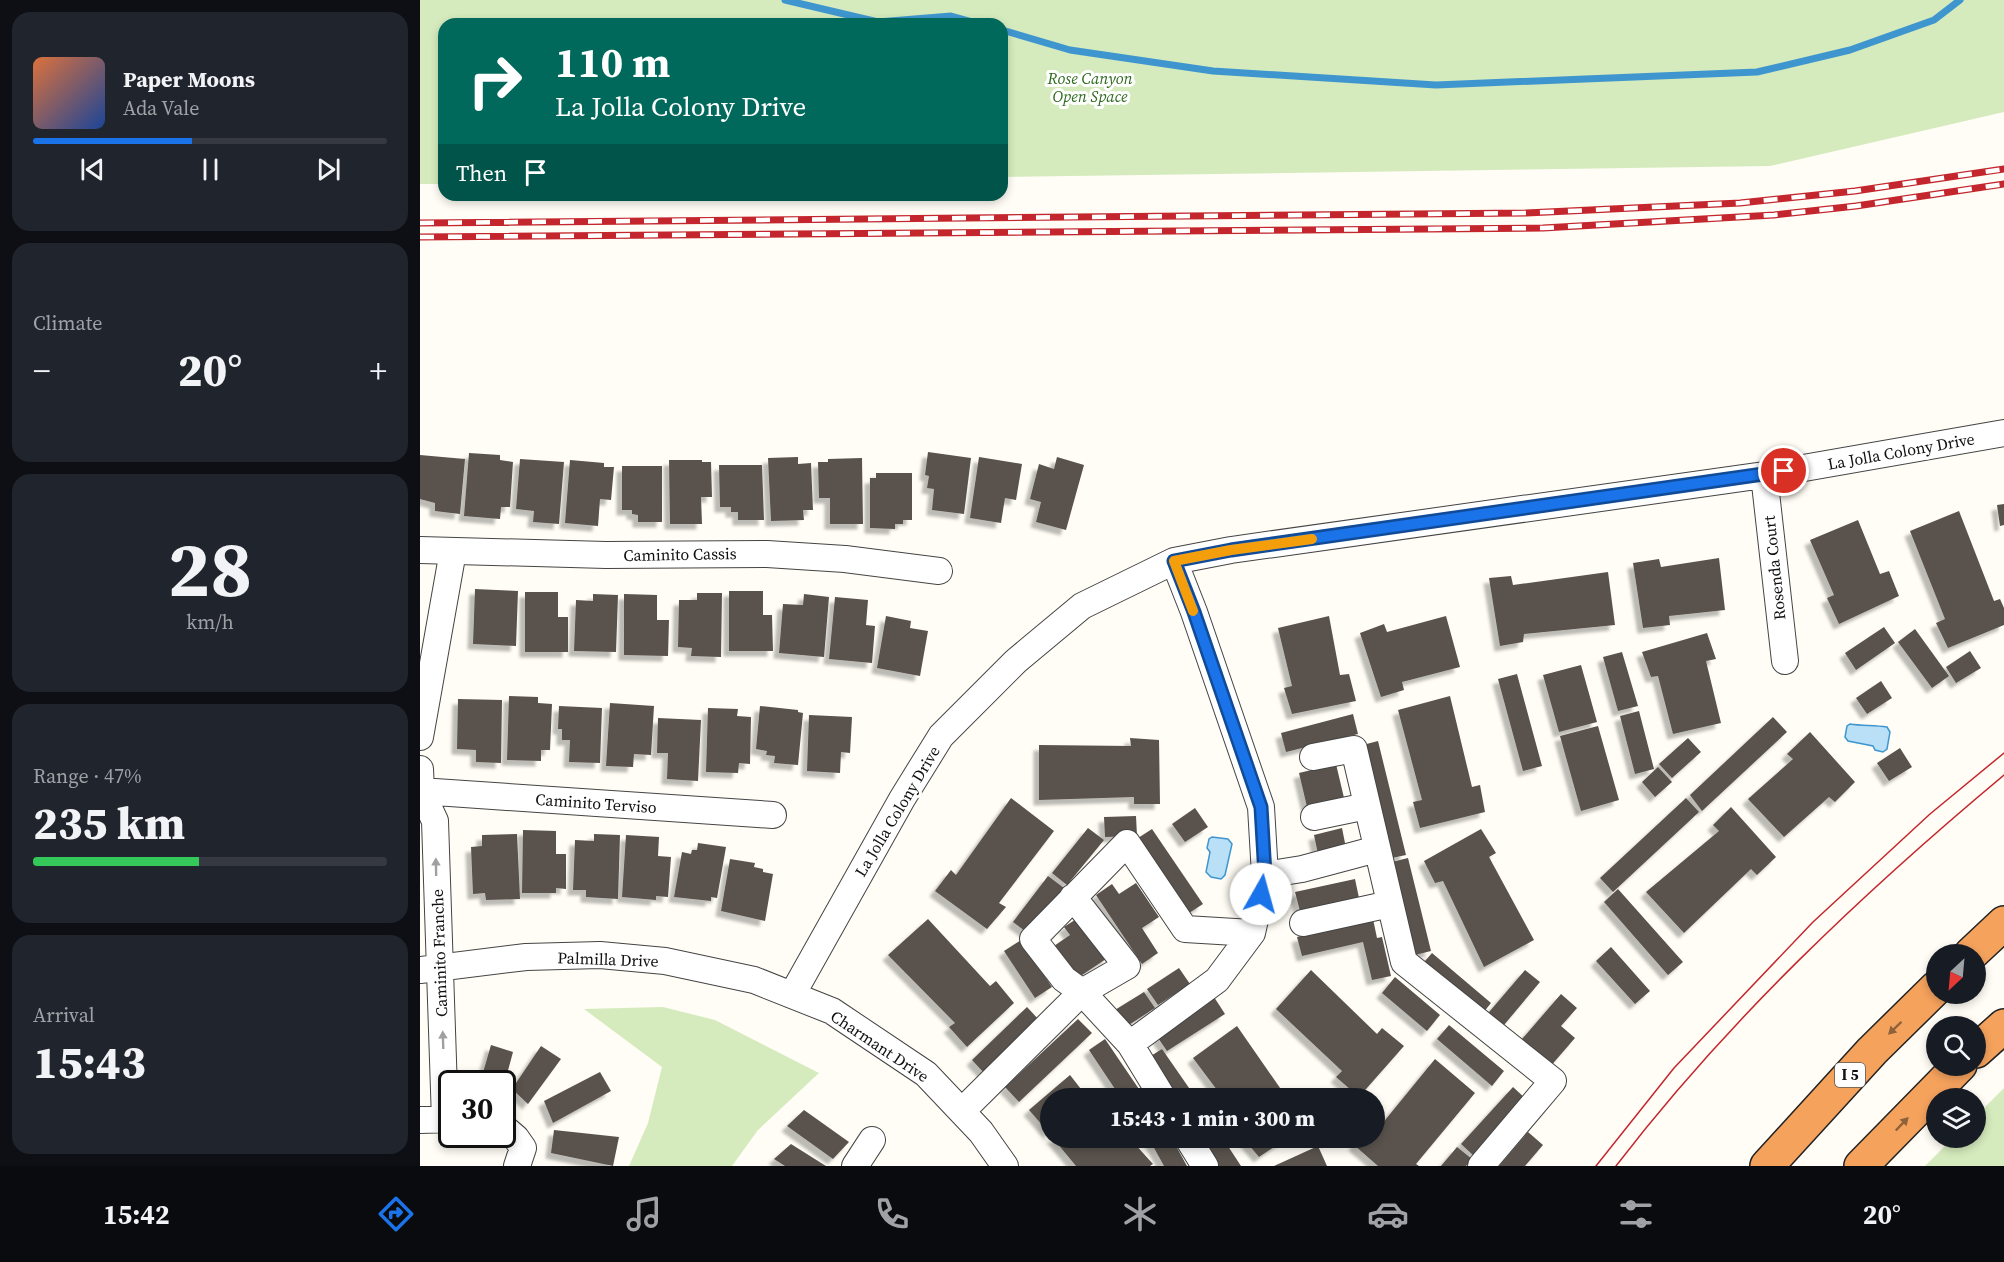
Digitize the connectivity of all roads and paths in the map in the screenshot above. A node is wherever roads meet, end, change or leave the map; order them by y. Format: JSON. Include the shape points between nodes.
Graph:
{"nodes":[{"id":1,"x":2004,"y":433,"type":"edge"},
{"id":2,"x":1764,"y":475,"type":"junction"},
{"id":3,"x":420,"y":549,"type":"edge"},
{"id":4,"x":453,"y":551,"type":"junction"},
{"id":5,"x":1174,"y":561,"type":"junction"},
{"id":6,"x":939,"y":571,"type":"dead end"},
{"id":7,"x":1785,"y":661,"type":"dead end"},
{"id":8,"x":420,"y":737,"type":"edge"},
{"id":9,"x":1313,"y":757,"type":"dead end"},
{"id":10,"x":420,"y":786,"type":"edge"},
{"id":11,"x":1367,"y":807,"type":"junction"},
{"id":12,"x":773,"y":814,"type":"dead end"},
{"id":13,"x":1314,"y":818,"type":"dead end"},
{"id":14,"x":1377,"y":849,"type":"junction"},
{"id":15,"x":1265,"y":875,"type":"junction"},
{"id":16,"x":1073,"y":897,"type":"junction"},
{"id":17,"x":1390,"y":904,"type":"junction"},
{"id":18,"x":1303,"y":923,"type":"dead end"},
{"id":19,"x":2004,"y":923,"type":"edge"},
{"id":20,"x":1252,"y":933,"type":"junction"},
{"id":21,"x":1982,"y":944,"type":"edge"},
{"id":22,"x":430,"y":969,"type":"edge"},
{"id":23,"x":1082,"y":992,"type":"junction"},
{"id":24,"x":792,"y":995,"type":"junction"},
{"id":25,"x":1926,"y":998,"type":"edge"},
{"id":26,"x":2004,"y":1026,"type":"edge"},
{"id":27,"x":1986,"y":1042,"type":"edge"},
{"id":28,"x":1130,"y":1044,"type":"junction"},
{"id":29,"x":1949,"y":1076,"type":"edge"},
{"id":30,"x":1157,"y":1088,"type":"edge"},
{"id":31,"x":438,"y":1103,"type":"edge"},
{"id":32,"x":962,"y":1111,"type":"junction"},
{"id":33,"x":516,"y":1138,"type":"edge"},
{"id":34,"x":872,"y":1140,"type":"dead end"},
{"id":35,"x":1194,"y":1148,"type":"edge"},
{"id":36,"x":517,"y":1166,"type":"edge"},
{"id":37,"x":855,"y":1166,"type":"edge"},
{"id":38,"x":1005,"y":1166,"type":"edge"},
{"id":39,"x":1205,"y":1166,"type":"edge"},
{"id":40,"x":1481,"y":1166,"type":"edge"},
{"id":41,"x":1767,"y":1166,"type":"edge"},
{"id":42,"x":1861,"y":1166,"type":"edge"}],
"edges":[{"from":1,"to":2,"type":"street","name":"La Jolla Colony Drive"},
{"from":2,"to":5,"type":"street","name":"La Jolla Colony Drive"},
{"from":2,"to":7,"type":"street","name":"Rosenda Court"},
{"from":3,"to":4,"type":"street","name":"Caminito Cassis"},
{"from":4,"to":6,"type":"street","name":"Caminito Cassis","via":[[767,554]]},
{"from":4,"to":8,"type":"street"},
{"from":5,"to":15,"type":"street","via":[[1261,807]]},
{"from":5,"to":24,"type":"street","name":"La Jolla Colony Drive","via":[[1082,606],[1016,661],[941,736]]},
{"from":9,"to":11,"type":"street","via":[[1354,749]]},
{"from":10,"to":12,"type":"street","name":"Caminito Terviso"},
{"from":22,"to":10,"type":"street","name":"Caminito Franche","one_way":true,"via":[[435,821]]},
{"from":11,"to":13,"type":"street"},
{"from":11,"to":14,"type":"street"},
{"from":14,"to":15,"type":"street"},
{"from":14,"to":17,"type":"street"},
{"from":15,"to":20,"type":"street"},
{"from":16,"to":20,"type":"street","via":[[1127,843],[1185,929]]},
{"from":16,"to":23,"type":"street","via":[[1033,939],[1064,979]]},
{"from":16,"to":23,"type":"street","via":[[1127,966]]},
{"from":17,"to":18,"type":"street"},
{"from":17,"to":40,"type":"street","via":[[1404,963],[1553,1081]]},
{"from":19,"to":21,"type":"highway"},
{"from":20,"to":28,"type":"street","via":[[1217,980]]},
{"from":22,"to":24,"type":"street","name":"Palmilla Drive","via":[[526,957],[600,955],[665,961],[754,980]]},
{"from":31,"to":22,"type":"street","name":"Caminito Franche","one_way":true},
{"from":23,"to":28,"type":"street"},
{"from":23,"to":32,"type":"street"},
{"from":24,"to":32,"type":"street","name":"Charmant Drive","via":[[832,1011],[926,1074]]},
{"from":25,"to":41,"type":"highway","number":"I 5","one_way":true},
{"from":26,"to":27,"type":"highway"},
{"from":28,"to":30,"type":"street"},
{"from":42,"to":29,"type":"highway","one_way":true},
{"from":32,"to":38,"type":"street","name":"Charmant Drive"},
{"from":33,"to":36,"type":"street","via":[[523,1148]]},
{"from":34,"to":37,"type":"street"},
{"from":35,"to":39,"type":"street"}]}
